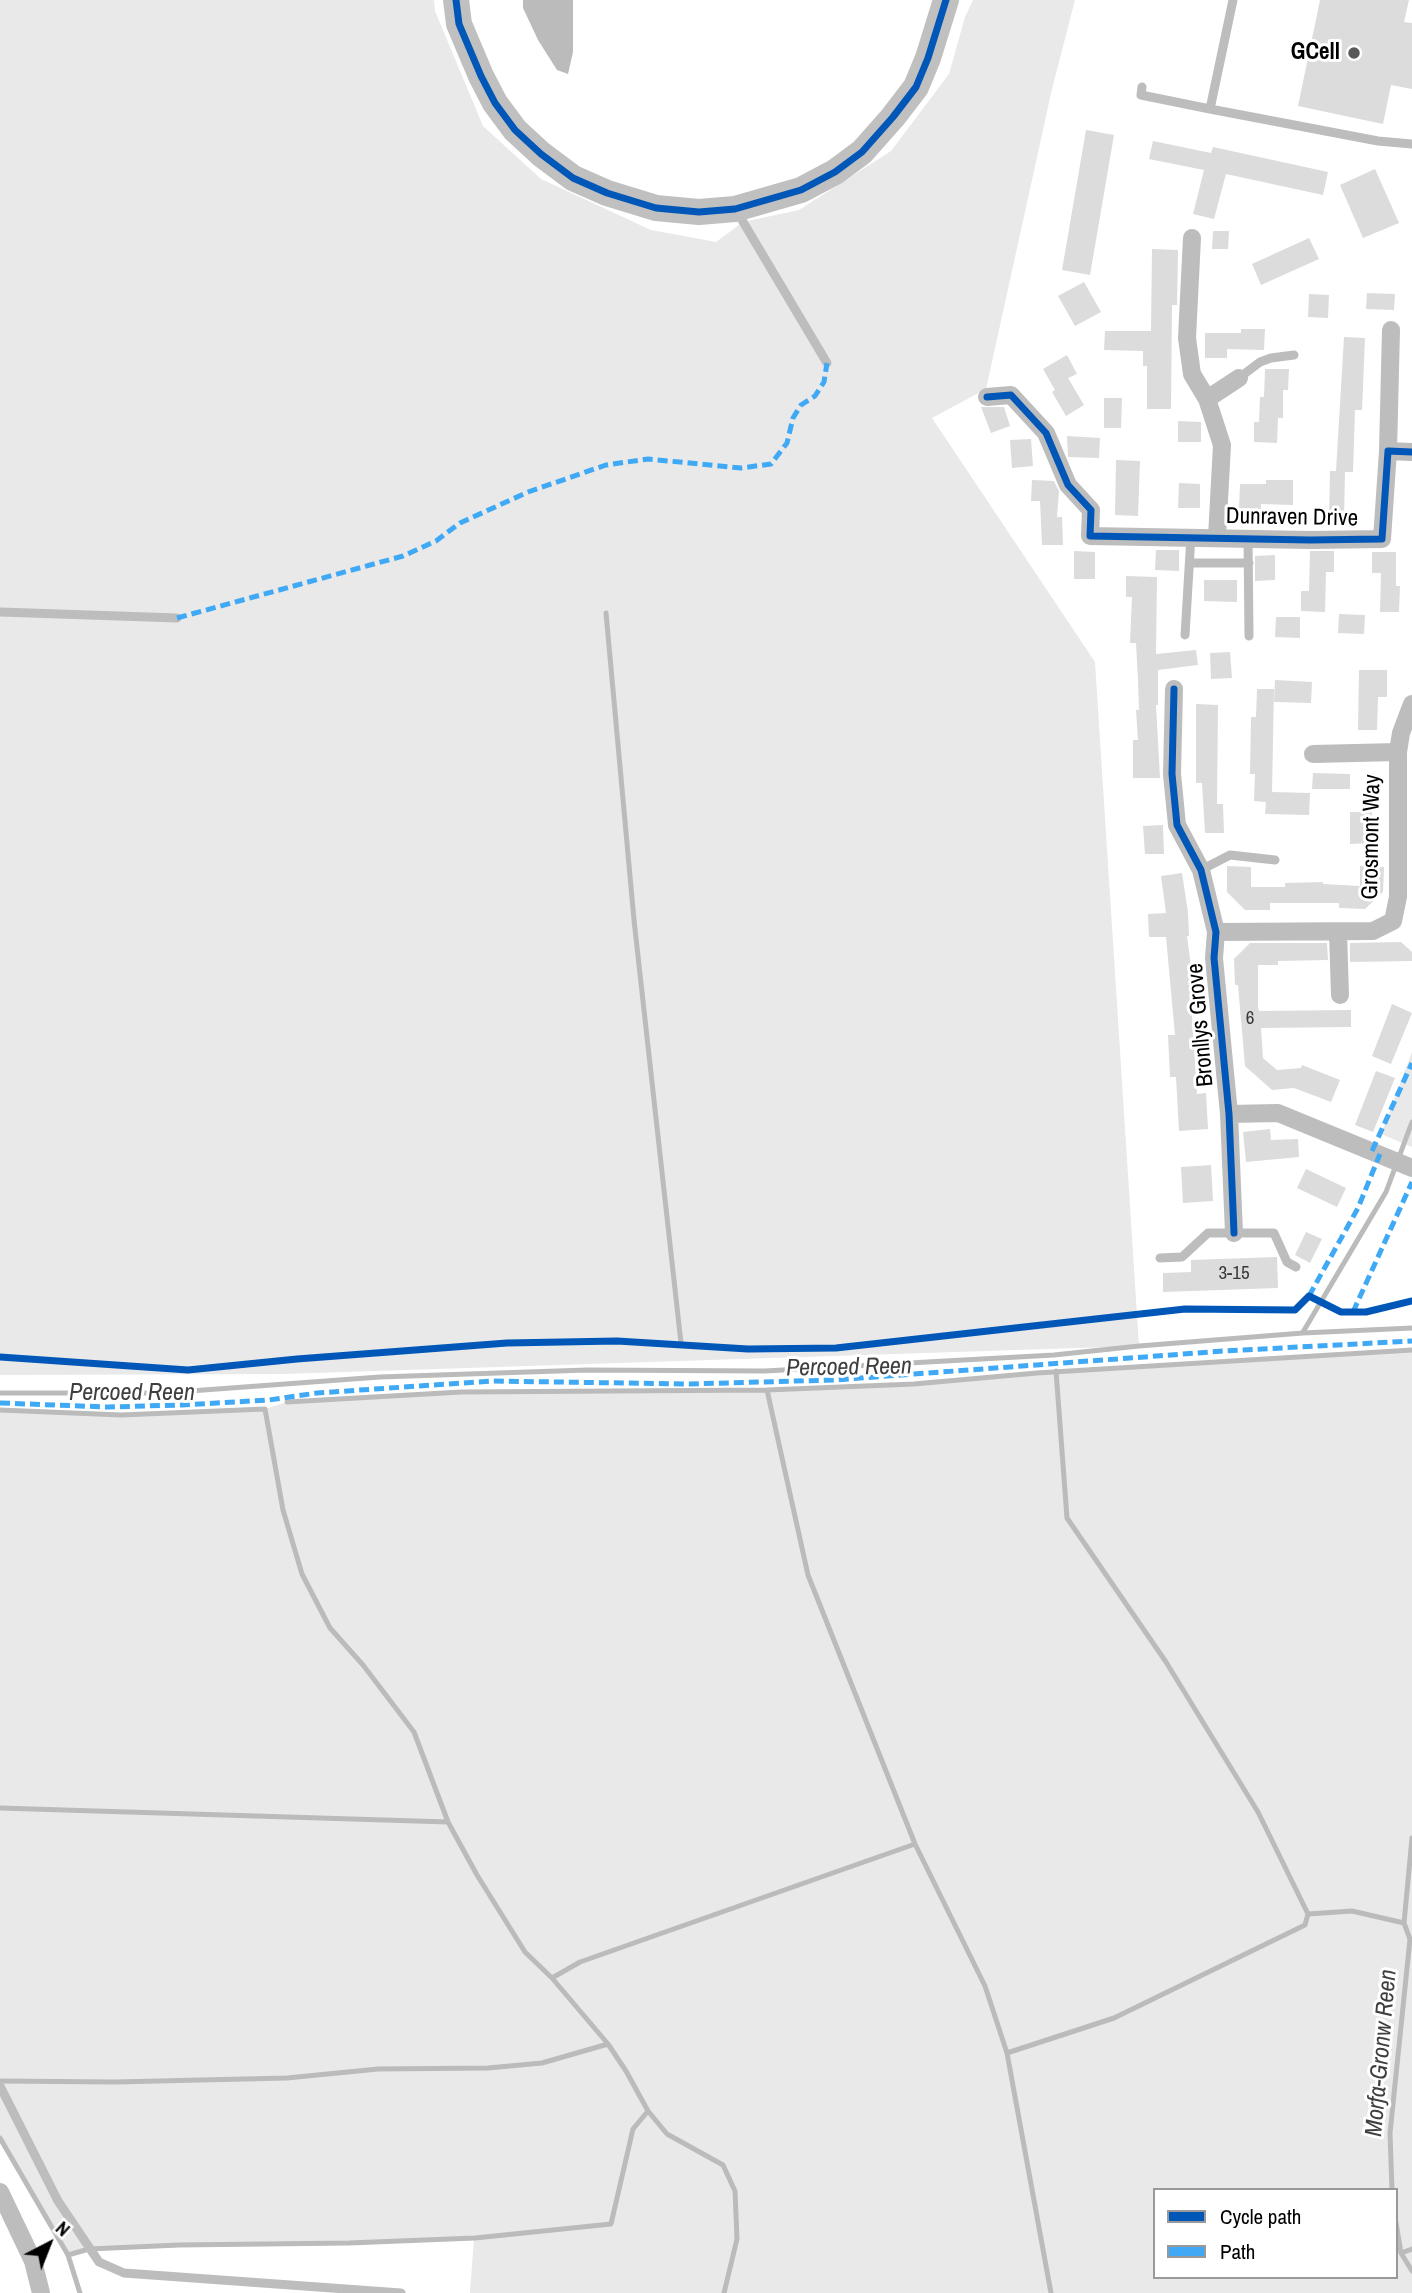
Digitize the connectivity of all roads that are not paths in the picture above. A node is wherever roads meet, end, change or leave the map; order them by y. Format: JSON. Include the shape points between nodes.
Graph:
{"nodes":[{"id":1,"x":456,"y":0,"type":"edge"},
{"id":2,"x":946,"y":0,"type":"edge"},
{"id":3,"x":1233,"y":0,"type":"edge"},
{"id":4,"x":1142,"y":87,"type":"dead end"},
{"id":5,"x":1210,"y":109,"type":"junction"},
{"id":6,"x":1412,"y":144,"type":"edge"},
{"id":7,"x":735,"y":209,"type":"junction"},
{"id":8,"x":1192,"y":238,"type":"dead end"},
{"id":9,"x":1391,"y":330,"type":"dead end"},
{"id":10,"x":1294,"y":355,"type":"dead end"},
{"id":11,"x":827,"y":363,"type":"dead end"},
{"id":12,"x":1239,"y":378,"type":"joint"},
{"id":13,"x":987,"y":397,"type":"dead end"},
{"id":14,"x":1208,"y":399,"type":"junction"},
{"id":15,"x":1388,"y":451,"type":"junction"},
{"id":16,"x":1412,"y":452,"type":"edge"},
{"id":17,"x":1191,"y":536,"type":"junction"},
{"id":18,"x":1217,"y":537,"type":"junction"},
{"id":19,"x":1248,"y":538,"type":"junction"},
{"id":20,"x":1191,"y":563,"type":"junction"},
{"id":21,"x":1248,"y":563,"type":"junction"},
{"id":22,"x":0,"y":611,"type":"edge"},
{"id":23,"x":177,"y":618,"type":"dead end"},
{"id":24,"x":1185,"y":635,"type":"dead end"},
{"id":25,"x":1248,"y":636,"type":"dead end"},
{"id":26,"x":1174,"y":689,"type":"dead end"},
{"id":27,"x":1412,"y":704,"type":"edge"},
{"id":28,"x":1398,"y":752,"type":"junction"},
{"id":29,"x":1313,"y":754,"type":"dead end"},
{"id":30,"x":1275,"y":860,"type":"dead end"},
{"id":31,"x":1201,"y":870,"type":"junction"},
{"id":32,"x":1216,"y":932,"type":"junction"},
{"id":33,"x":1338,"y":932,"type":"junction"},
{"id":34,"x":1340,"y":995,"type":"dead end"},
{"id":35,"x":1228,"y":1114,"type":"junction"},
{"id":36,"x":1412,"y":1168,"type":"edge"},
{"id":37,"x":1234,"y":1233,"type":"junction"},
{"id":38,"x":1160,"y":1258,"type":"dead end"},
{"id":39,"x":1296,"y":1267,"type":"dead end"},
{"id":40,"x":1,"y":2088,"type":"edge"},
{"id":41,"x":0,"y":2192,"type":"edge"},
{"id":42,"x":41,"y":2293,"type":"edge"},
{"id":43,"x":401,"y":2293,"type":"edge"}],
"edges":[{"from":1,"to":7,"type":"street","via":[[459,24],[495,103],[515,130],[562,170],[607,193],[656,208]]},
{"from":2,"to":7,"type":"street","via":[[916,86],[862,152],[801,190]]},
{"from":3,"to":5,"type":"lane"},
{"from":4,"to":5,"type":"lane","via":[[1141,95]]},
{"from":5,"to":6,"type":"lane"},
{"from":7,"to":11,"type":"lane"},
{"from":8,"to":14,"type":"street","via":[[1187,338],[1192,374]]},
{"from":9,"to":15,"type":"street"},
{"from":10,"to":12,"type":"lane","via":[[1260,362]]},
{"from":12,"to":14,"type":"street"},
{"from":13,"to":17,"type":"street","name":"Dunraven Drive","via":[[1011,396],[1046,433],[1068,485],[1091,510],[1090,536]]},
{"from":14,"to":18,"type":"street","via":[[1222,445]]},
{"from":15,"to":16,"type":"street"},
{"from":15,"to":19,"type":"street","name":"Dunraven Drive","via":[[1382,539]]},
{"from":17,"to":18,"type":"street","name":"Dunraven Drive"},
{"from":17,"to":20,"type":"lane"},
{"from":18,"to":19,"type":"street","name":"Dunraven Drive"},
{"from":19,"to":21,"type":"lane"},
{"from":20,"to":21,"type":"lane"},
{"from":20,"to":24,"type":"lane"},
{"from":21,"to":25,"type":"lane"},
{"from":22,"to":23,"type":"lane"},
{"from":26,"to":31,"type":"street","name":"Bronllys Grove","via":[[1172,774],[1177,825]]},
{"from":27,"to":28,"type":"street","name":"Grosmont Way"},
{"from":28,"to":29,"type":"street"},
{"from":28,"to":33,"type":"street","name":"Grosmont Way","via":[[1398,897],[1392,921],[1373,931]]},
{"from":30,"to":31,"type":"lane","via":[[1230,855]]},
{"from":31,"to":32,"type":"street","name":"Bronllys Grove"},
{"from":32,"to":33,"type":"street","name":"Grosmont Way"},
{"from":32,"to":35,"type":"street","name":"Bronllys Grove","via":[[1214,958]]},
{"from":33,"to":34,"type":"street"},
{"from":35,"to":36,"type":"street","via":[[1278,1113]]},
{"from":35,"to":37,"type":"street","name":"Bronllys Grove"},
{"from":37,"to":38,"type":"lane","via":[[1208,1233],[1182,1257]]},
{"from":37,"to":39,"type":"lane","via":[[1274,1233],[1287,1262]]},
{"from":40,"to":43,"type":"lane","via":[[58,2201],[99,2262],[124,2273]]},
{"from":41,"to":42,"type":"street","via":[[33,2261]]}]}
